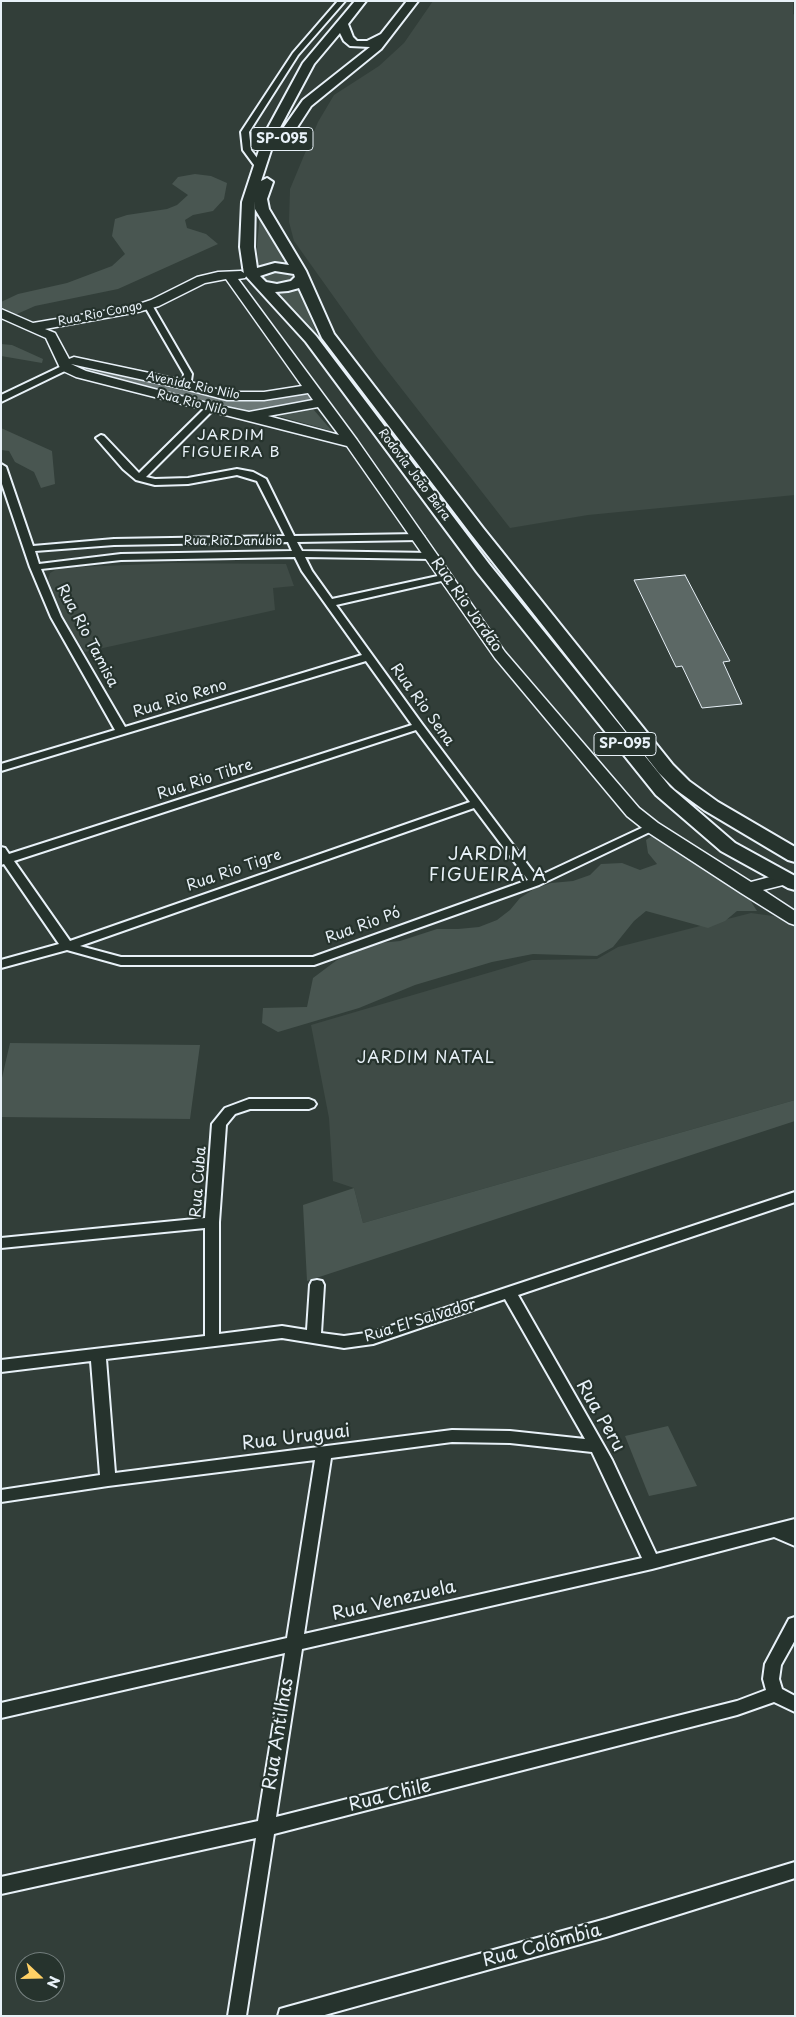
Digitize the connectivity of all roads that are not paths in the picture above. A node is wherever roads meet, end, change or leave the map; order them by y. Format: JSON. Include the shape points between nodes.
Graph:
{"nodes":[{"id":1,"x":342,"y":1,"type":"edge"},
{"id":2,"x":360,"y":1,"type":"edge"},
{"id":3,"x":412,"y":1,"type":"edge"},
{"id":4,"x":342,"y":24,"type":"junction"},
{"id":5,"x":390,"y":32,"type":"junction"},
{"id":6,"x":260,"y":168,"type":"junction"},
{"id":7,"x":301,"y":274,"type":"junction"},
{"id":8,"x":230,"y":276,"type":"junction"},
{"id":9,"x":255,"y":280,"type":"junction"},
{"id":10,"x":148,"y":305,"type":"junction"},
{"id":11,"x":1,"y":313,"type":"edge"},
{"id":12,"x":33,"y":326,"type":"junction"},
{"id":13,"x":68,"y":362,"type":"junction"},
{"id":14,"x":187,"y":385,"type":"junction"},
{"id":15,"x":311,"y":388,"type":"junction"},
{"id":16,"x":1,"y":399,"type":"edge"},
{"id":17,"x":321,"y":402,"type":"junction"},
{"id":18,"x":210,"y":408,"type":"junction"},
{"id":19,"x":249,"y":416,"type":"junction"},
{"id":20,"x":101,"y":438,"type":"dead end"},
{"id":21,"x":352,"y":442,"type":"junction"},
{"id":22,"x":1,"y":467,"type":"edge"},
{"id":23,"x":139,"y":478,"type":"junction"},
{"id":24,"x":419,"y":537,"type":"junction"},
{"id":25,"x":293,"y":540,"type":"junction"},
{"id":26,"x":29,"y":549,"type":"junction"},
{"id":27,"x":298,"y":554,"type":"junction"},
{"id":28,"x":432,"y":556,"type":"junction"},
{"id":29,"x":35,"y":567,"type":"junction"},
{"id":30,"x":447,"y":578,"type":"junction"},
{"id":31,"x":330,"y":603,"type":"junction"},
{"id":32,"x":368,"y":657,"type":"junction"},
{"id":33,"x":418,"y":726,"type":"junction"},
{"id":34,"x":122,"y":732,"type":"junction"},
{"id":35,"x":1,"y":768,"type":"edge"},
{"id":36,"x":476,"y":804,"type":"junction"},
{"id":37,"x":652,"y":827,"type":"junction"},
{"id":38,"x":795,"y":856,"type":"edge"},
{"id":39,"x":3,"y":857,"type":"edge"},
{"id":40,"x":787,"y":880,"type":"edge"},
{"id":41,"x":535,"y":882,"type":"junction"},
{"id":42,"x":747,"y":889,"type":"junction"},
{"id":43,"x":795,"y":911,"type":"edge"},
{"id":44,"x":795,"y":919,"type":"edge"},
{"id":45,"x":67,"y":946,"type":"junction"},
{"id":46,"x":1,"y":964,"type":"edge"},
{"id":47,"x":309,"y":1104,"type":"dead end"},
{"id":48,"x":795,"y":1197,"type":"edge"},
{"id":49,"x":212,"y":1222,"type":"junction"},
{"id":50,"x":1,"y":1243,"type":"edge"},
{"id":51,"x":317,"y":1285,"type":"dead end"},
{"id":52,"x":509,"y":1292,"type":"junction"},
{"id":53,"x":314,"y":1336,"type":"junction"},
{"id":54,"x":212,"y":1339,"type":"junction"},
{"id":55,"x":98,"y":1354,"type":"junction"},
{"id":56,"x":1,"y":1366,"type":"edge"},
{"id":57,"x":596,"y":1446,"type":"junction"},
{"id":58,"x":324,"y":1453,"type":"junction"},
{"id":59,"x":108,"y":1480,"type":"junction"},
{"id":60,"x":1,"y":1496,"type":"edge"},
{"id":61,"x":795,"y":1525,"type":"edge"},
{"id":62,"x":775,"y":1530,"type":"junction"},
{"id":63,"x":795,"y":1539,"type":"edge"},
{"id":64,"x":652,"y":1562,"type":"junction"},
{"id":65,"x":795,"y":1624,"type":"edge"},
{"id":66,"x":293,"y":1644,"type":"junction"},
{"id":67,"x":775,"y":1694,"type":"junction"},
{"id":68,"x":795,"y":1705,"type":"edge"},
{"id":69,"x":1,"y":1711,"type":"edge"},
{"id":70,"x":265,"y":1828,"type":"junction"},
{"id":71,"x":795,"y":1870,"type":"edge"},
{"id":72,"x":1,"y":1886,"type":"edge"},
{"id":73,"x":237,"y":2016,"type":"edge"},
{"id":74,"x":287,"y":2016,"type":"edge"}],
"edges":[{"from":1,"to":6,"type":"street","via":[[295,54],[245,132],[247,150]]},
{"from":2,"to":4,"type":"main road","number":"SP-095"},
{"from":3,"to":5,"type":"main road","name":"Rodovia João Beira","number":"SP-095"},
{"from":4,"to":5,"type":"main road","via":[[348,39],[354,44],[372,43]]},
{"from":4,"to":6,"type":"main road","number":"SP-095","via":[[309,63],[270,135]]},
{"from":5,"to":7,"type":"main road","name":"Rodovia João Beira","number":"SP-095","via":[[307,103],[283,137],[261,198],[262,209]]},
{"from":6,"to":9,"type":"main road","number":"SP-095","via":[[248,202],[247,247]]},
{"from":7,"to":9,"type":"main road","via":[[274,267]]},
{"from":7,"to":9,"type":"main road","via":[[296,284],[288,287],[271,288]]},
{"from":7,"to":38,"type":"main road","name":"Rodovia João Beira","number":"SP-095","via":[[328,335],[477,531],[666,769],[711,806]]},
{"from":8,"to":9,"type":"street","name":"Rua Rio Congo"},
{"from":8,"to":10,"type":"street","name":"Rua Rio Congo","via":[[201,280]]},
{"from":8,"to":15,"type":"street","name":"Rua Rio Jordão"},
{"from":9,"to":40,"type":"main road","name":"Rodovia João Beira","number":"SP-095","via":[[311,339],[483,568],[663,791],[728,847]]},
{"from":10,"to":12,"type":"street","name":"Rua Rio Congo"},
{"from":10,"to":14,"type":"street","via":[[188,374]]},
{"from":11,"to":12,"type":"street"},
{"from":12,"to":13,"type":"street","via":[[51,336]]},
{"from":13,"to":14,"type":"street","name":"Avenida Rio Nilo"},
{"from":13,"to":16,"type":"street"},
{"from":13,"to":18,"type":"street","name":"Rua Rio Nilo","via":[[81,374]]},
{"from":14,"to":15,"type":"street","name":"Avenida Rio Nilo","via":[[247,398]]},
{"from":15,"to":17,"type":"street","name":"Rua Rio Jordão"},
{"from":17,"to":19,"type":"street","name":"Rua Rio Nilo"},
{"from":17,"to":21,"type":"street","name":"Rua Rio Jordão"},
{"from":18,"to":19,"type":"street","name":"Rua Rio Nilo"},
{"from":18,"to":23,"type":"street"},
{"from":19,"to":21,"type":"street"},
{"from":20,"to":23,"type":"street"},
{"from":21,"to":24,"type":"street","name":"Rua Rio Jordão"},
{"from":22,"to":26,"type":"street","name":"Rua Rio Tamisa"},
{"from":23,"to":25,"type":"street","name":"Rua Rio Sena","via":[[170,483],[237,472],[250,474],[261,479]]},
{"from":24,"to":25,"type":"street","name":"Rua Rio Danúbio"},
{"from":24,"to":28,"type":"street","name":"Rua Rio Jordão"},
{"from":25,"to":26,"type":"street","name":"Rua Rio Danúbio","via":[[114,542]]},
{"from":25,"to":27,"type":"street","name":"Rua Rio Sena"},
{"from":26,"to":29,"type":"street","name":"Rua Rio Tamisa"},
{"from":27,"to":28,"type":"street","name":"Rua Rio Danúbio"},
{"from":27,"to":29,"type":"street","name":"Rua Rio Danúbio","via":[[121,557]]},
{"from":27,"to":31,"type":"street","name":"Rua Rio Sena"},
{"from":28,"to":30,"type":"street","name":"Rua Rio Jordão"},
{"from":29,"to":34,"type":"street","name":"Rua Rio Tamisa","via":[[56,617]]},
{"from":30,"to":31,"type":"street"},
{"from":30,"to":37,"type":"street","name":"Rua Rio Jordão","via":[[500,655],[633,812]]},
{"from":31,"to":32,"type":"street","name":"Rua Rio Sena"},
{"from":32,"to":33,"type":"street","name":"Rua Rio Sena"},
{"from":32,"to":34,"type":"street","name":"Rua Rio Reno"},
{"from":33,"to":36,"type":"street","name":"Rua Rio Sena"},
{"from":33,"to":39,"type":"street","name":"Rua Rio Tibre"},
{"from":34,"to":35,"type":"street","name":"Rua Rio Reno"},
{"from":36,"to":41,"type":"street","name":"Rua Rio Sena"},
{"from":36,"to":45,"type":"street","name":"Rua Rio Tigre"},
{"from":37,"to":41,"type":"street","name":"Rua Rio Pó"},
{"from":37,"to":42,"type":"street","name":"Rua Rio Jordão"},
{"from":39,"to":45,"type":"street"},
{"from":40,"to":42,"type":"street"},
{"from":40,"to":43,"type":"street","via":[[779,900]]},
{"from":41,"to":45,"type":"street","name":"Rua Rio Pó","via":[[314,961],[121,961]]},
{"from":42,"to":44,"type":"street","name":"Rua Rio Jordão"},
{"from":45,"to":46,"type":"street","name":"Rua Rio Tigre"},
{"from":47,"to":49,"type":"street","name":"Rua Cuba","via":[[249,1104],[230,1111],[219,1124]]},
{"from":48,"to":52,"type":"street","name":"Rua El Salvador"},
{"from":49,"to":50,"type":"street"},
{"from":49,"to":54,"type":"street","name":"Rua Cuba"},
{"from":51,"to":53,"type":"street"},
{"from":52,"to":53,"type":"street","name":"Rua El Salvador","via":[[372,1338],[344,1342]]},
{"from":52,"to":57,"type":"street","name":"Rua Peru"},
{"from":53,"to":54,"type":"street","name":"Rua El Salvador","via":[[282,1332]]},
{"from":54,"to":55,"type":"street","name":"Rua El Salvador"},
{"from":55,"to":56,"type":"street","name":"Rua El Salvador"},
{"from":55,"to":59,"type":"street"},
{"from":57,"to":58,"type":"street","name":"Rua Uruguai","via":[[510,1437],[452,1436]]},
{"from":57,"to":64,"type":"street","name":"Rua Peru"},
{"from":58,"to":59,"type":"street","name":"Rua Uruguai"},
{"from":58,"to":66,"type":"street","name":"Rua Antilhas"},
{"from":59,"to":60,"type":"street","name":"Rua Uruguai"},
{"from":61,"to":62,"type":"street","name":"Rua Venezuela"},
{"from":62,"to":63,"type":"street"},
{"from":62,"to":64,"type":"street","name":"Rua Venezuela"},
{"from":64,"to":66,"type":"street","name":"Rua Venezuela"},
{"from":65,"to":67,"type":"street","via":[[773,1664],[771,1679]]},
{"from":66,"to":69,"type":"street","name":"Rua Venezuela"},
{"from":66,"to":70,"type":"street","name":"Rua Antilhas"},
{"from":67,"to":68,"type":"street"},
{"from":67,"to":70,"type":"street","name":"Rua Chile","via":[[736,1708]]},
{"from":70,"to":72,"type":"street","name":"Rua Chile"},
{"from":70,"to":73,"type":"street","name":"Rua Antilhas"},
{"from":71,"to":74,"type":"street","name":"Rua Colômbia","via":[[606,1928]]}]}
